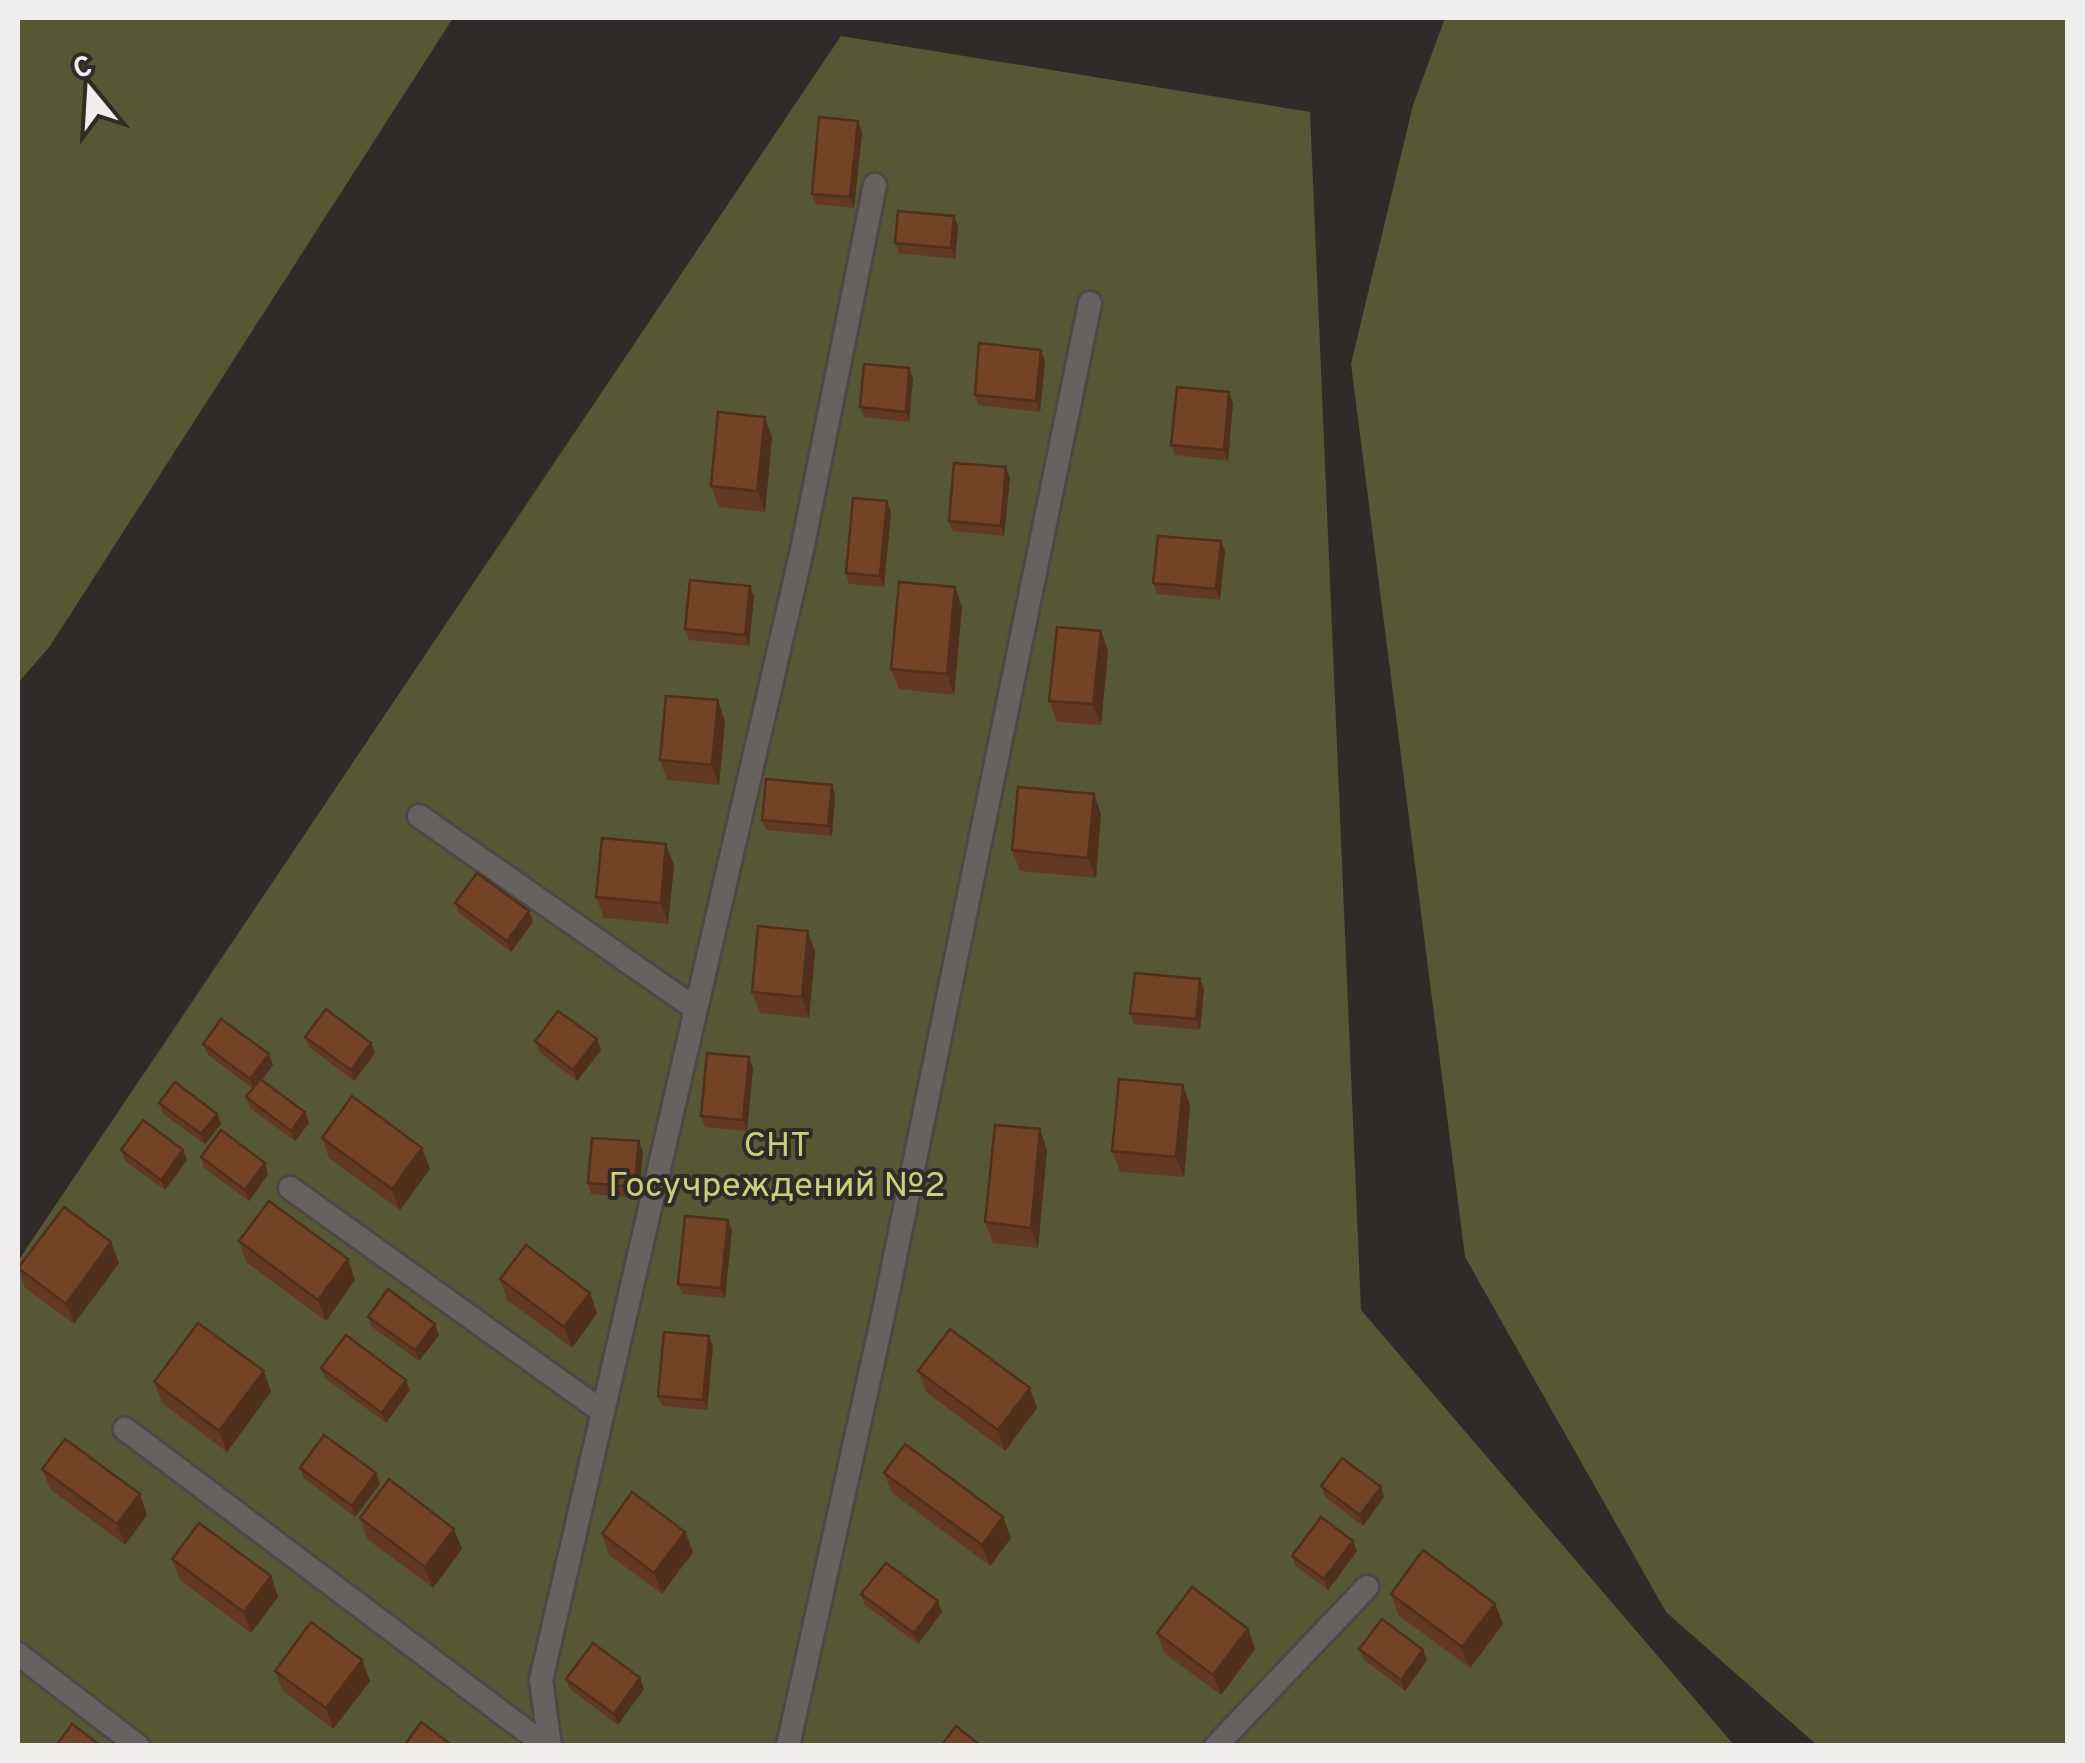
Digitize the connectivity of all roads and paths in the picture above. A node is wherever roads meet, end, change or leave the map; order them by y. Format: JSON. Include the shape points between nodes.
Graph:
{"nodes":[{"id":1,"x":875,"y":185,"type":"dead end"},
{"id":2,"x":1090,"y":303,"type":"dead end"},
{"id":3,"x":419,"y":816,"type":"dead end"},
{"id":4,"x":696,"y":1009,"type":"junction"},
{"id":5,"x":290,"y":1188,"type":"dead end"},
{"id":6,"x":603,"y":1412,"type":"junction"},
{"id":7,"x":126,"y":1429,"type":"dead end"},
{"id":8,"x":1367,"y":1586,"type":"dead end"},
{"id":9,"x":18,"y":1654,"type":"edge"},
{"id":10,"x":138,"y":1746,"type":"edge"},
{"id":11,"x":548,"y":1746,"type":"edge"},
{"id":12,"x":788,"y":1746,"type":"edge"},
{"id":13,"x":1216,"y":1746,"type":"edge"}],
"edges":[{"from":1,"to":4,"type":"lane","via":[[802,550]]},
{"from":2,"to":12,"type":"lane"},
{"from":3,"to":4,"type":"lane"},
{"from":4,"to":6,"type":"lane"},
{"from":5,"to":6,"type":"lane"},
{"from":6,"to":11,"type":"lane","via":[[541,1680]]},
{"from":7,"to":11,"type":"lane"},
{"from":8,"to":13,"type":"lane"},
{"from":9,"to":10,"type":"lane"}]}
